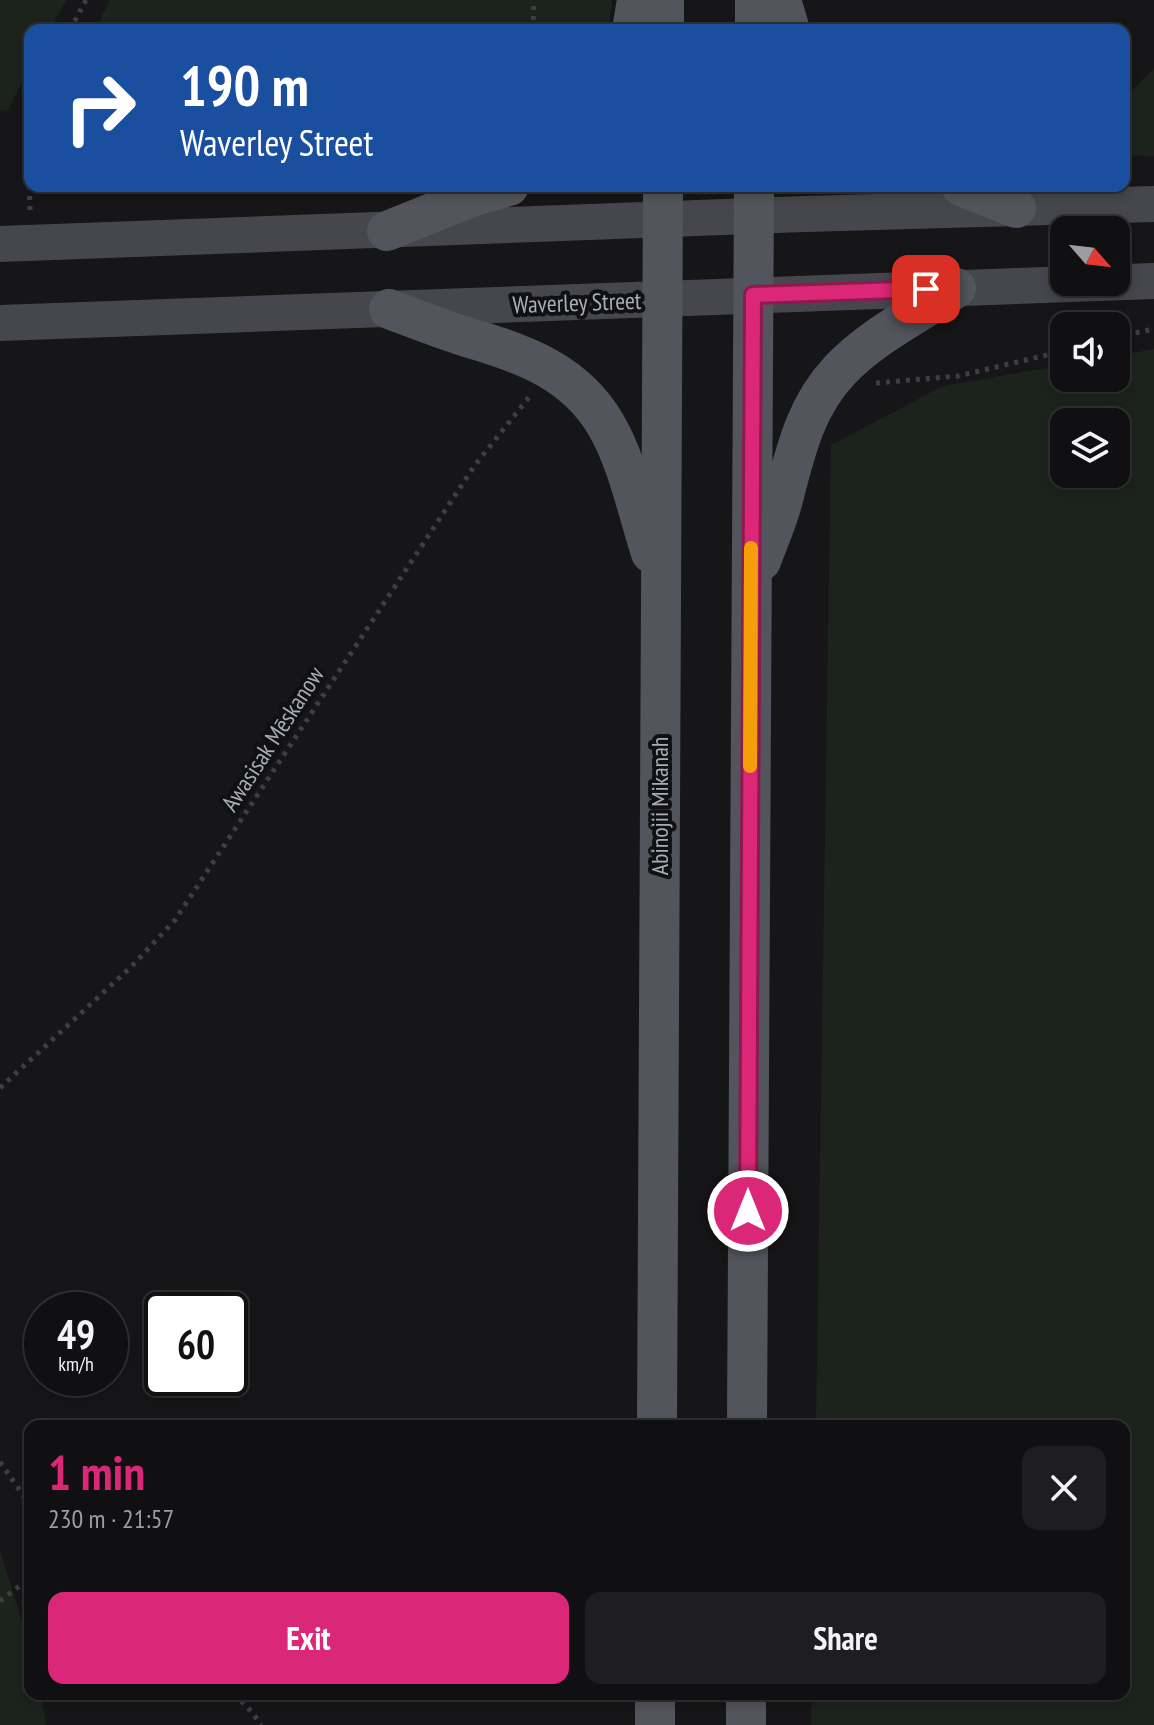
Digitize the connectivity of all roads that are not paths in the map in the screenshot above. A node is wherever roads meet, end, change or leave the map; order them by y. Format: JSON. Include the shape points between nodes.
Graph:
{"nodes":[{"id":1,"x":637,"y":0,"type":"edge"},
{"id":2,"x":664,"y":0,"type":"edge"},
{"id":3,"x":755,"y":0,"type":"edge"},
{"id":4,"x":781,"y":0,"type":"edge"},
{"id":5,"x":633,"y":24,"type":"edge"},
{"id":6,"x":664,"y":24,"type":"edge"},
{"id":7,"x":755,"y":24,"type":"edge"},
{"id":8,"x":788,"y":24,"type":"edge"},
{"id":9,"x":488,"y":192,"type":"edge"},
{"id":10,"x":976,"y":192,"type":"edge"},
{"id":11,"x":754,"y":201,"type":"edge"},
{"id":12,"x":663,"y":203,"type":"edge"},
{"id":13,"x":1154,"y":204,"type":"edge"},
{"id":14,"x":1016,"y":208,"type":"junction"},
{"id":15,"x":387,"y":231,"type":"junction"},
{"id":16,"x":15,"y":244,"type":"edge"},
{"id":17,"x":1154,"y":281,"type":"edge"},
{"id":18,"x":956,"y":288,"type":"junction"},
{"id":19,"x":753,"y":295,"type":"junction"},
{"id":20,"x":662,"y":299,"type":"junction"},
{"id":21,"x":389,"y":309,"type":"junction"},
{"id":22,"x":0,"y":323,"type":"edge"},
{"id":23,"x":661,"y":583,"type":"junction"},
{"id":24,"x":751,"y":587,"type":"junction"},
{"id":25,"x":657,"y":1420,"type":"edge"},
{"id":26,"x":747,"y":1420,"type":"edge"},
{"id":27,"x":655,"y":1700,"type":"edge"},
{"id":28,"x":746,"y":1700,"type":"edge"},
{"id":29,"x":655,"y":1725,"type":"edge"},
{"id":30,"x":746,"y":1725,"type":"edge"}],
"edges":[{"from":1,"to":5,"type":"main road"},
{"from":2,"to":6,"type":"main road"},
{"from":3,"to":7,"type":"main road"},
{"from":4,"to":8,"type":"main road"},
{"from":9,"to":15,"type":"main road"},
{"from":10,"to":14,"type":"main road"},
{"from":11,"to":12,"type":"main road"},
{"from":11,"to":14,"type":"main road"},
{"from":11,"to":19,"type":"main road"},
{"from":12,"to":15,"type":"main road"},
{"from":12,"to":20,"type":"main road","name":"Abinojii Mikanah"},
{"from":13,"to":14,"type":"main road"},
{"from":15,"to":16,"type":"main road"},
{"from":17,"to":18,"type":"main road","name":"Waverley Street"},
{"from":18,"to":19,"type":"main road","name":"Waverley Street"},
{"from":18,"to":24,"type":"main road","via":[[869,345],[823,391],[800,435]]},
{"from":19,"to":20,"type":"main road","name":"Waverley Street"},
{"from":19,"to":24,"type":"main road"},
{"from":20,"to":21,"type":"main road","name":"Waverley Street"},
{"from":20,"to":23,"type":"main road","name":"Abinojii Mikanah"},
{"from":21,"to":22,"type":"main road","name":"Waverley Street"},
{"from":21,"to":23,"type":"main road","via":[[527,356],[579,391],[607,426],[619,452]]},
{"from":23,"to":25,"type":"main road","name":"Abinojii Mikanah"},
{"from":24,"to":26,"type":"main road"},
{"from":27,"to":29,"type":"main road"},
{"from":28,"to":30,"type":"main road"}]}
